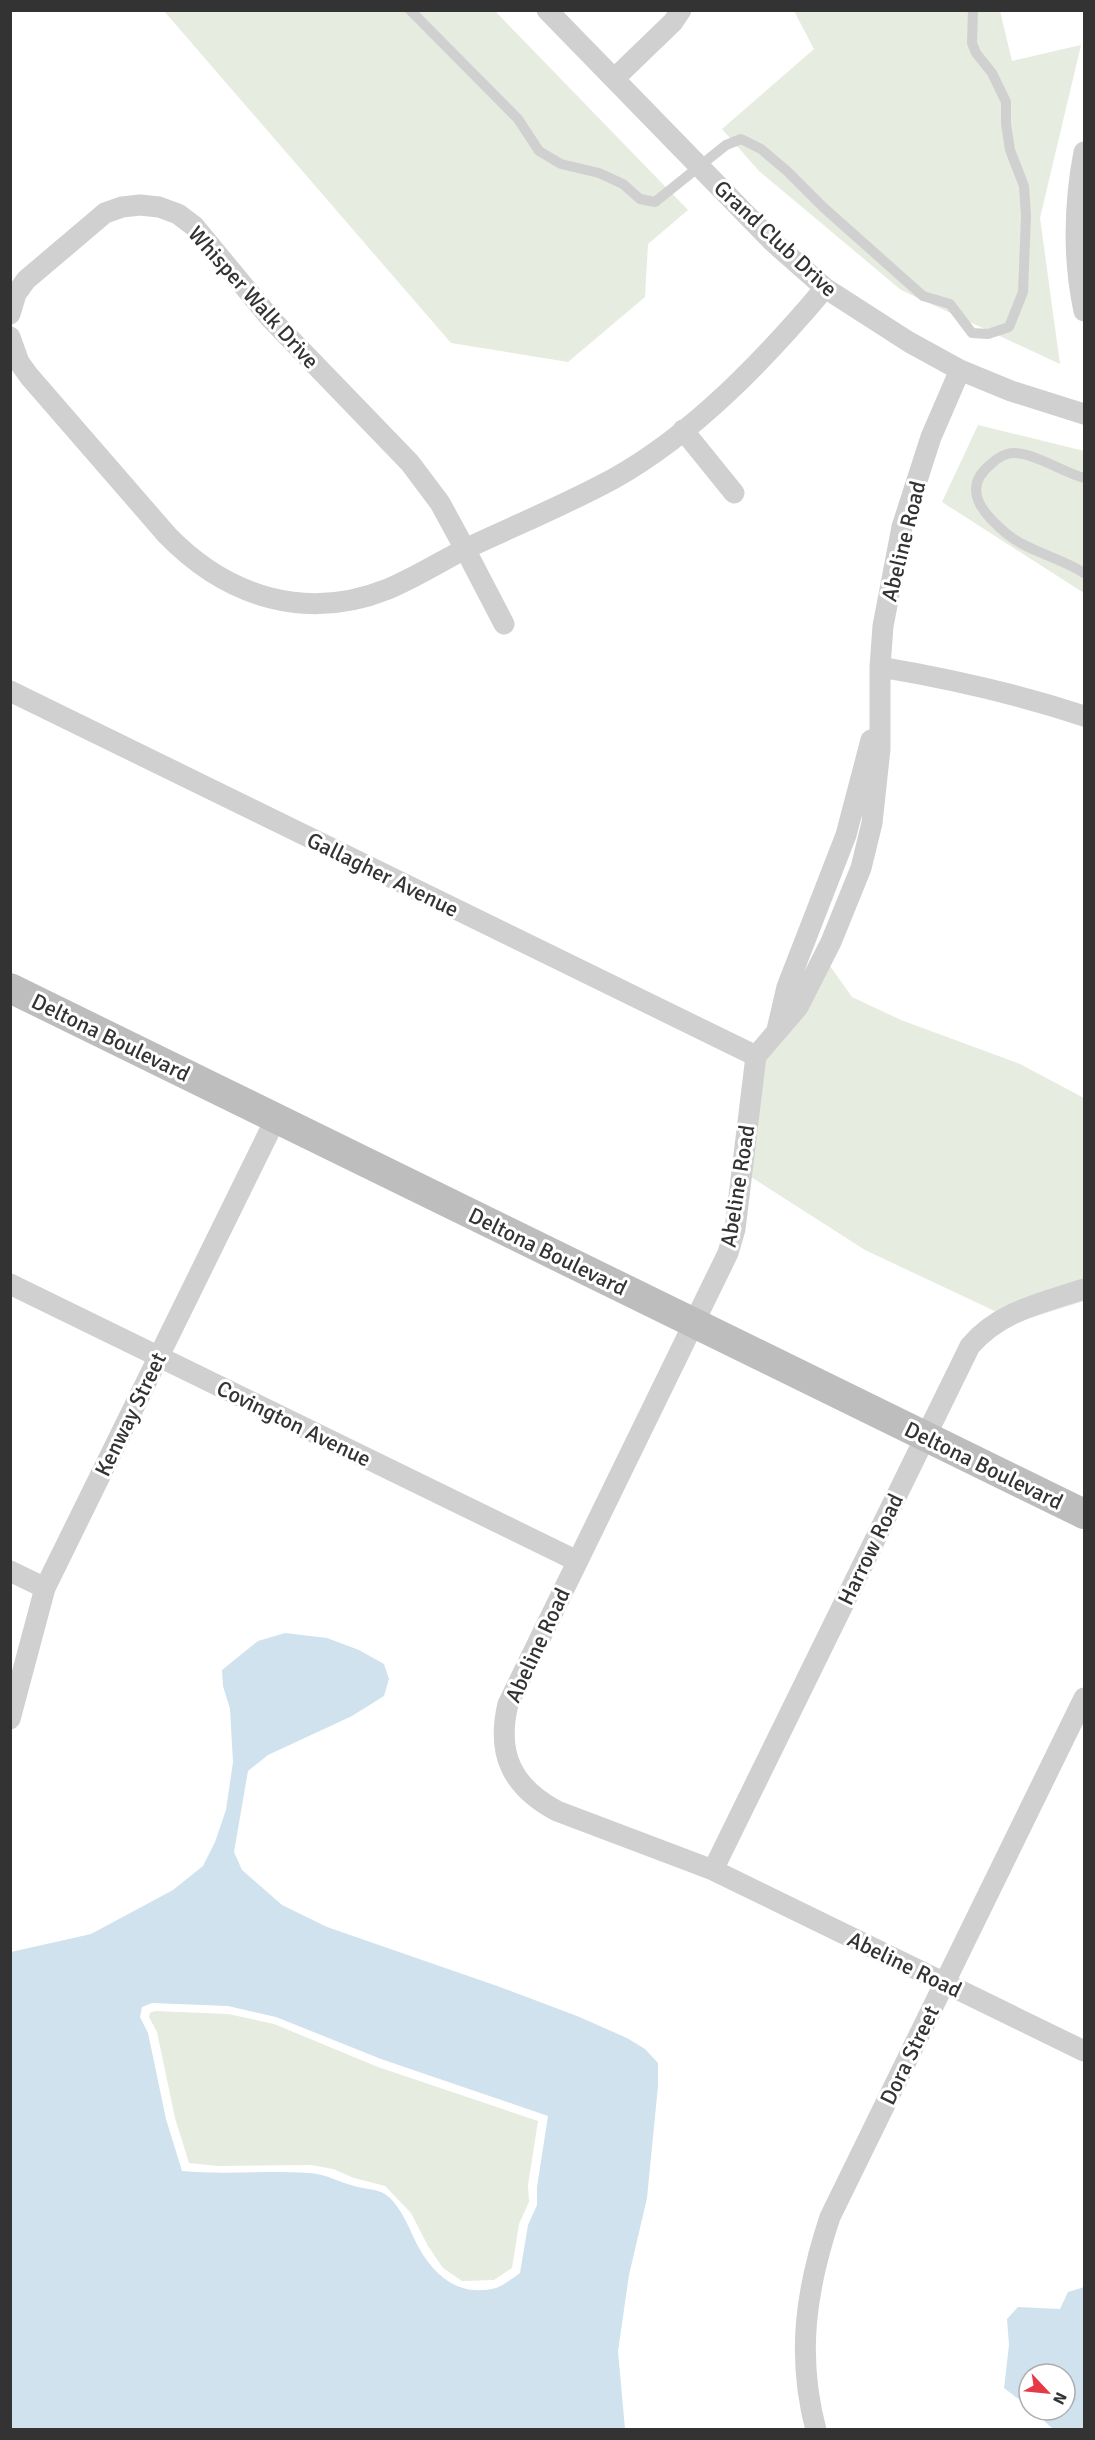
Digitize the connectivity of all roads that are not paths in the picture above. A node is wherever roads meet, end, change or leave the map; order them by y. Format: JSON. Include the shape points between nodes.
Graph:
{"nodes":[{"id":1,"x":410,"y":10,"type":"edge"},
{"id":2,"x":547,"y":10,"type":"edge"},
{"id":3,"x":681,"y":10,"type":"edge"},
{"id":4,"x":973,"y":10,"type":"edge"},
{"id":5,"x":615,"y":78,"type":"junction"},
{"id":6,"x":1084,"y":152,"type":"edge"},
{"id":7,"x":699,"y":165,"type":"junction"},
{"id":8,"x":825,"y":288,"type":"junction"},
{"id":9,"x":1084,"y":311,"type":"edge"},
{"id":10,"x":10,"y":314,"type":"edge"},
{"id":11,"x":10,"y":337,"type":"edge"},
{"id":12,"x":960,"y":369,"type":"junction"},
{"id":13,"x":1084,"y":414,"type":"edge"},
{"id":14,"x":683,"y":430,"type":"junction"},
{"id":15,"x":1084,"y":478,"type":"edge"},
{"id":16,"x":734,"y":493,"type":"dead end"},
{"id":17,"x":465,"y":549,"type":"junction"},
{"id":18,"x":1084,"y":573,"type":"edge"},
{"id":19,"x":504,"y":624,"type":"dead end"},
{"id":20,"x":880,"y":667,"type":"junction"},
{"id":21,"x":10,"y":691,"type":"edge"},
{"id":22,"x":1084,"y":716,"type":"edge"},
{"id":23,"x":10,"y":988,"type":"edge"},
{"id":24,"x":756,"y":1056,"type":"junction"},
{"id":25,"x":276,"y":1118,"type":"junction"},
{"id":26,"x":10,"y":1284,"type":"edge"},
{"id":27,"x":1084,"y":1289,"type":"edge"},
{"id":28,"x":694,"y":1322,"type":"junction"},
{"id":29,"x":158,"y":1356,"type":"junction"},
{"id":30,"x":925,"y":1436,"type":"junction"},
{"id":31,"x":1084,"y":1514,"type":"edge"},
{"id":32,"x":577,"y":1561,"type":"junction"},
{"id":33,"x":10,"y":1571,"type":"edge"},
{"id":34,"x":45,"y":1588,"type":"junction"},
{"id":35,"x":1084,"y":1698,"type":"edge"},
{"id":36,"x":10,"y":1719,"type":"edge"},
{"id":37,"x":713,"y":1870,"type":"junction"},
{"id":38,"x":944,"y":1983,"type":"junction"},
{"id":39,"x":1084,"y":2051,"type":"edge"},
{"id":40,"x":816,"y":2430,"type":"edge"}],
"edges":[{"from":1,"to":7,"type":"lane","via":[[518,119],[538,151],[561,164],[599,173],[623,184],[640,199],[655,202]]},
{"from":2,"to":5,"type":"street","name":"Grand Club Drive"},
{"from":3,"to":5,"type":"street"},
{"from":4,"to":7,"type":"lane","via":[[972,43],[1006,102],[1010,150],[1024,186],[1023,292],[1009,327],[988,334],[972,333],[950,304],[923,296],[761,149],[741,139]]},
{"from":5,"to":7,"type":"street","name":"Grand Club Drive"},
{"from":6,"to":9,"type":"street","via":[[1076,212],[1076,249]]},
{"from":7,"to":8,"type":"street","name":"Grand Club Drive","via":[[773,242]]},
{"from":8,"to":12,"type":"street","name":"Grand Club Drive","via":[[909,342]]},
{"from":8,"to":14,"type":"street","via":[[779,342]]},
{"from":10,"to":17,"type":"street","name":"Whisper Walk Drive","via":[[16,294],[26,280],[105,213],[140,205],[178,214],[194,226],[271,319],[410,463],[440,503]]},
{"from":11,"to":17,"type":"street","via":[[29,376],[167,535],[186,555],[234,586],[294,602],[350,599],[388,589]]},
{"from":12,"to":13,"type":"street","name":"Grand Club Drive","via":[[1011,391]]},
{"from":12,"to":20,"type":"street","name":"Abeline Road","via":[[931,437],[902,527],[883,626]]},
{"from":14,"to":16,"type":"street"},
{"from":14,"to":17,"type":"street","via":[[614,478]]},
{"from":15,"to":18,"type":"lane","via":[[1014,453],[997,458],[980,473],[975,496],[1008,535]]},
{"from":17,"to":19,"type":"street","name":"Whisper Walk Drive"},
{"from":20,"to":22,"type":"street","via":[[998,689]]},
{"from":20,"to":24,"type":"street","name":"Abeline Road","via":[[880,749],[872,823],[861,868],[831,942],[798,1007]]},
{"from":21,"to":24,"type":"street","name":"Gallagher Avenue"},
{"from":23,"to":25,"type":"main road","name":"Deltona Boulevard"},
{"from":24,"to":28,"type":"street","name":"Abeline Road","via":[[735,1229],[728,1253]]},
{"from":25,"to":28,"type":"main road","name":"Deltona Boulevard"},
{"from":25,"to":29,"type":"street","name":"Kenway Street"},
{"from":26,"to":29,"type":"street","name":"Covington Avenue"},
{"from":27,"to":30,"type":"street","name":"Harrow Road","via":[[1013,1313],[983,1331],[970,1346]]},
{"from":28,"to":30,"type":"main road","name":"Deltona Boulevard"},
{"from":28,"to":32,"type":"street","name":"Abeline Road"},
{"from":29,"to":32,"type":"street","name":"Covington Avenue"},
{"from":29,"to":34,"type":"street","name":"Kenway Street"},
{"from":30,"to":31,"type":"main road","name":"Deltona Boulevard"},
{"from":30,"to":37,"type":"street","name":"Harrow Road"},
{"from":32,"to":37,"type":"street","name":"Abeline Road","via":[[508,1704],[503,1724],[505,1754],[524,1788],[539,1802]]},
{"from":33,"to":34,"type":"street"},
{"from":34,"to":36,"type":"street","name":"Kenway Street"},
{"from":35,"to":38,"type":"street","name":"Dora Street"},
{"from":37,"to":38,"type":"street","name":"Abeline Road"},
{"from":38,"to":39,"type":"street","name":"Abeline Road"},
{"from":38,"to":40,"type":"street","name":"Dora Street","via":[[830,2217],[817,2255],[805,2329],[805,2374]]}]}
